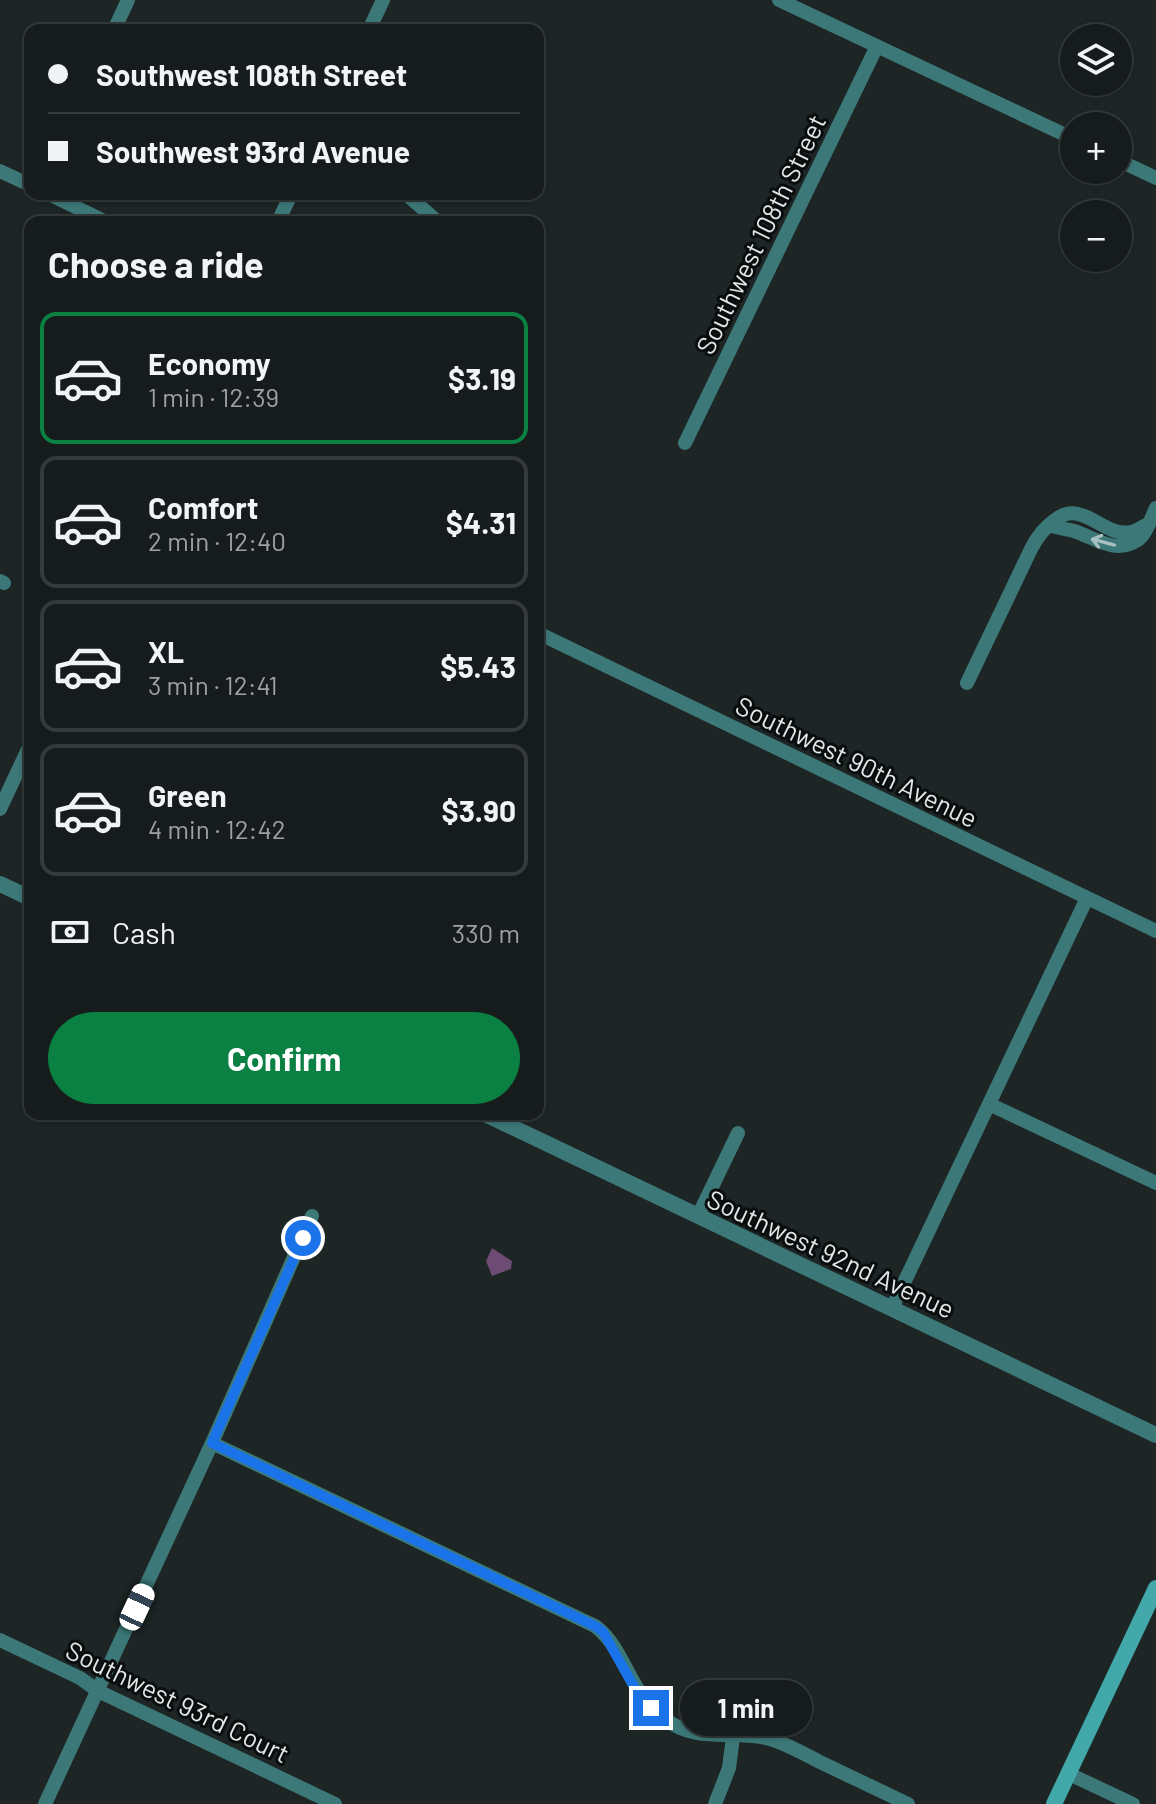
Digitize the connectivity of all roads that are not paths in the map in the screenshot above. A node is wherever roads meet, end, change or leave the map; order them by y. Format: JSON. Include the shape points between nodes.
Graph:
{"nodes":[{"id":1,"x":128,"y":0,"type":"edge"},
{"id":2,"x":383,"y":0,"type":"edge"},
{"id":3,"x":779,"y":0,"type":"edge"},
{"id":4,"x":117,"y":24,"type":"edge"},
{"id":5,"x":372,"y":24,"type":"edge"},
{"id":6,"x":877,"y":46,"type":"junction"},
{"id":7,"x":1060,"y":132,"type":"edge"},
{"id":8,"x":1132,"y":167,"type":"edge"},
{"id":9,"x":0,"y":171,"type":"edge"},
{"id":10,"x":1156,"y":178,"type":"edge"},
{"id":11,"x":24,"y":182,"type":"edge"},
{"id":12,"x":61,"y":200,"type":"edge"},
{"id":13,"x":413,"y":200,"type":"edge"},
{"id":14,"x":94,"y":216,"type":"edge"},
{"id":15,"x":431,"y":216,"type":"edge"},
{"id":16,"x":685,"y":443,"type":"dead end"},
{"id":17,"x":1156,"y":508,"type":"edge"},
{"id":18,"x":544,"y":636,"type":"edge"},
{"id":19,"x":967,"y":683,"type":"dead end"},
{"id":20,"x":24,"y":758,"type":"edge"},
{"id":21,"x":0,"y":809,"type":"edge"},
{"id":22,"x":0,"y":884,"type":"edge"},
{"id":23,"x":24,"y":895,"type":"edge"},
{"id":24,"x":1087,"y":898,"type":"junction"},
{"id":25,"x":1156,"y":931,"type":"edge"},
{"id":26,"x":989,"y":1104,"type":"junction"},
{"id":27,"x":498,"y":1120,"type":"edge"},
{"id":28,"x":738,"y":1133,"type":"dead end"},
{"id":29,"x":1156,"y":1183,"type":"edge"},
{"id":30,"x":312,"y":1216,"type":"dead end"},
{"id":31,"x":698,"y":1216,"type":"junction"},
{"id":32,"x":892,"y":1308,"type":"junction"},
{"id":33,"x":1156,"y":1435,"type":"edge"},
{"id":34,"x":212,"y":1443,"type":"junction"},
{"id":35,"x":1156,"y":1588,"type":"edge"},
{"id":36,"x":0,"y":1640,"type":"edge"},
{"id":37,"x":98,"y":1691,"type":"junction"},
{"id":38,"x":733,"y":1737,"type":"junction"},
{"id":39,"x":1069,"y":1774,"type":"junction"},
{"id":40,"x":45,"y":1804,"type":"edge"},
{"id":41,"x":335,"y":1804,"type":"edge"},
{"id":42,"x":715,"y":1804,"type":"edge"},
{"id":43,"x":908,"y":1804,"type":"edge"},
{"id":44,"x":1054,"y":1804,"type":"edge"},
{"id":45,"x":1133,"y":1804,"type":"edge"}],
"edges":[{"from":1,"to":4,"type":"street"},
{"from":2,"to":5,"type":"street"},
{"from":3,"to":6,"type":"street"},
{"from":6,"to":7,"type":"street"},
{"from":6,"to":16,"type":"street","name":"Southwest 108th Street"},
{"from":8,"to":10,"type":"street"},
{"from":9,"to":11,"type":"street"},
{"from":12,"to":14,"type":"street"},
{"from":13,"to":15,"type":"street"},
{"from":17,"to":19,"type":"street","via":[[1137,541],[1112,546],[1049,525],[1034,542]]},
{"from":18,"to":24,"type":"street","name":"Southwest 90th Avenue"},
{"from":20,"to":21,"type":"street"},
{"from":22,"to":23,"type":"street"},
{"from":24,"to":25,"type":"street","name":"Southwest 90th Avenue"},
{"from":24,"to":26,"type":"street"},
{"from":26,"to":29,"type":"street"},
{"from":26,"to":32,"type":"street"},
{"from":27,"to":31,"type":"street","name":"Southwest 92nd Avenue"},
{"from":28,"to":31,"type":"street"},
{"from":30,"to":34,"type":"street"},
{"from":31,"to":32,"type":"street","name":"Southwest 92nd Avenue"},
{"from":32,"to":33,"type":"street","name":"Southwest 92nd Avenue"},
{"from":34,"to":37,"type":"street"},
{"from":34,"to":38,"type":"street","via":[[595,1626],[637,1692],[665,1719],[693,1732]]},
{"from":35,"to":39,"type":"main road"},
{"from":36,"to":37,"type":"street","name":"Southwest 93rd Court"},
{"from":37,"to":40,"type":"street"},
{"from":37,"to":41,"type":"street","name":"Southwest 93rd Court"},
{"from":38,"to":42,"type":"street","via":[[729,1768]]},
{"from":38,"to":43,"type":"street","via":[[777,1741]]},
{"from":39,"to":44,"type":"main road"},
{"from":39,"to":45,"type":"street"}]}
